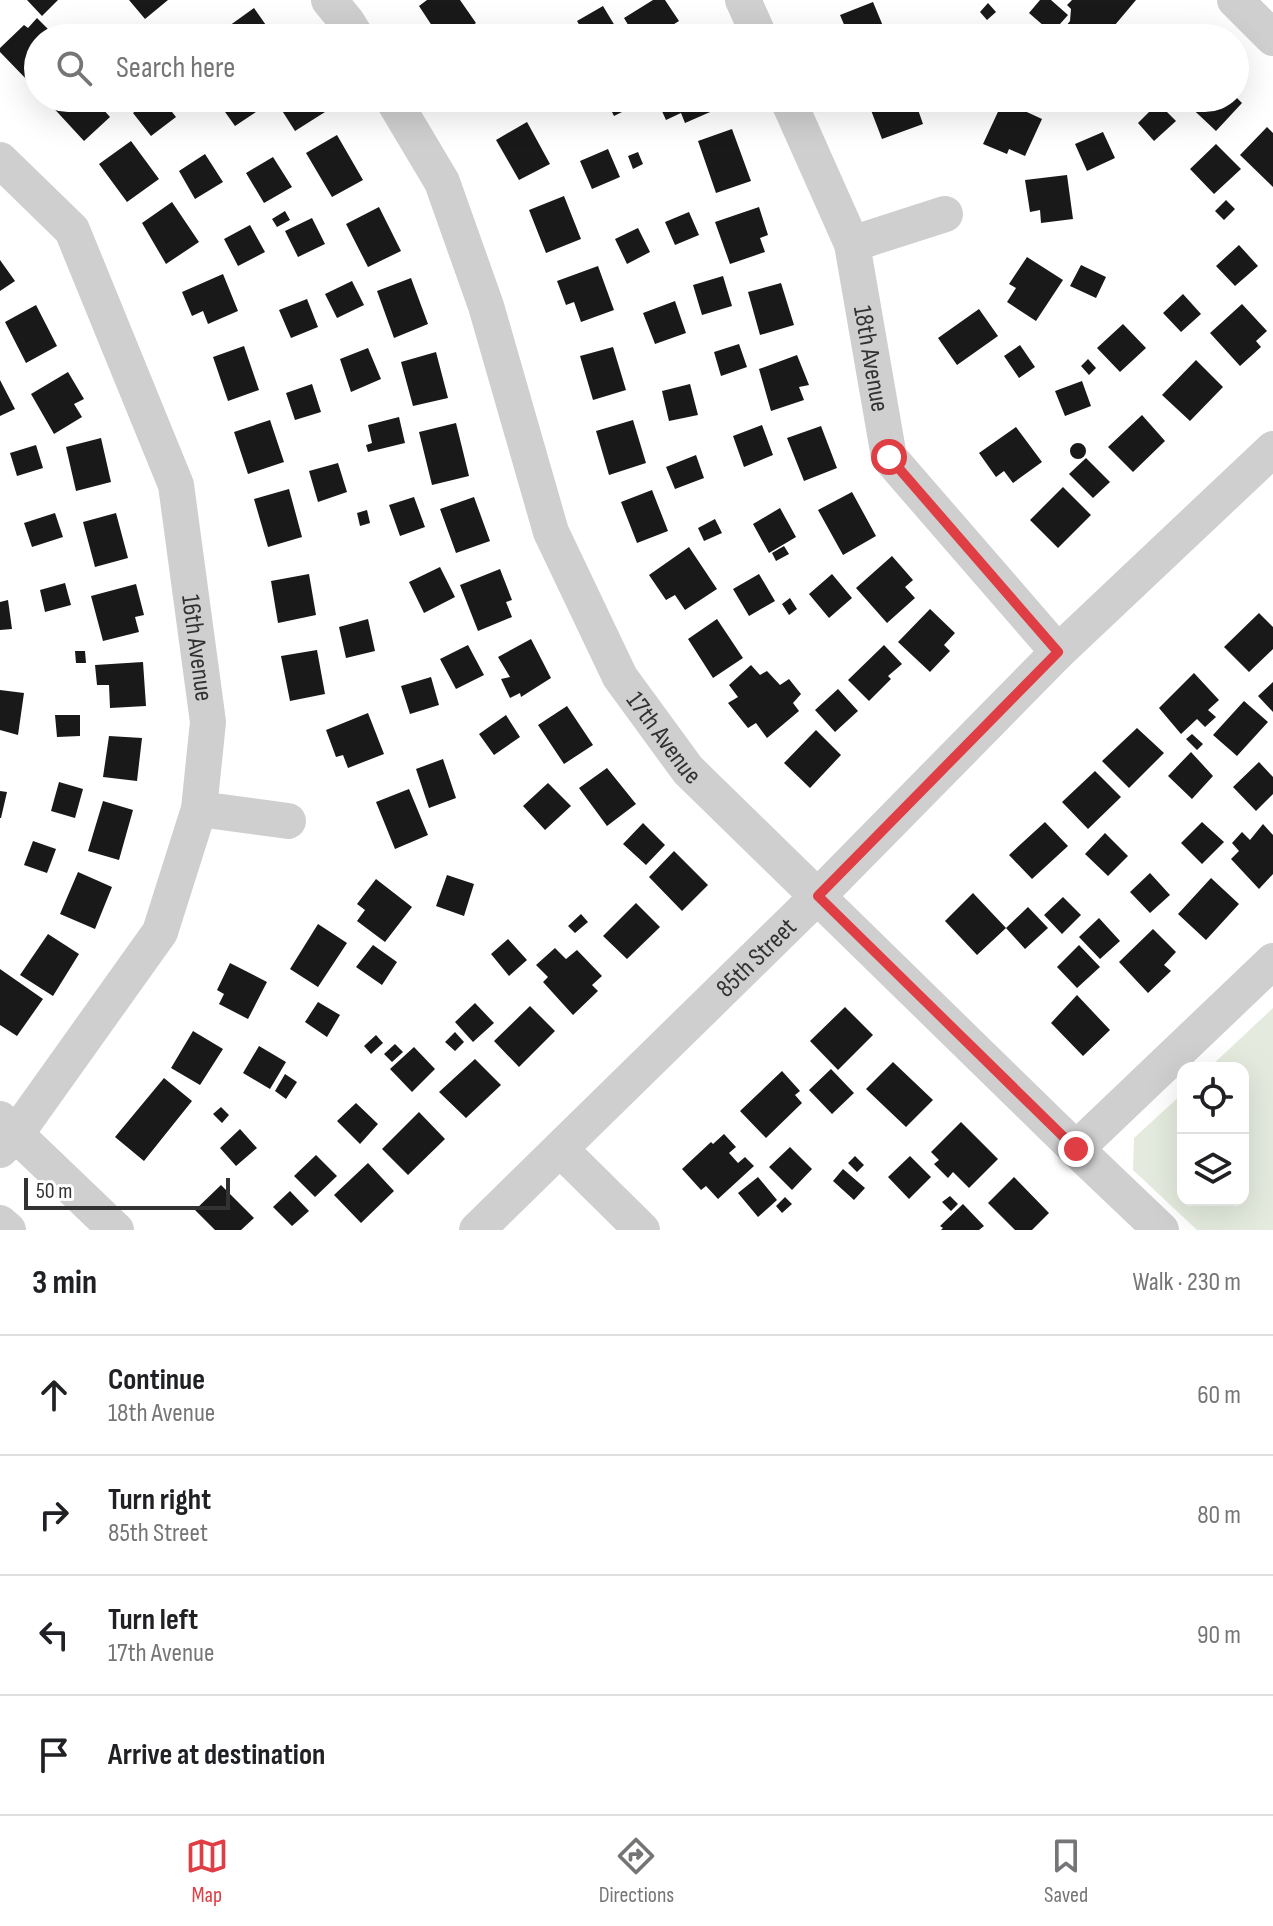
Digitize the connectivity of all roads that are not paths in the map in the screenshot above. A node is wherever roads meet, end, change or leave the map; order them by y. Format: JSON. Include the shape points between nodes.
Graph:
{"nodes":[{"id":1,"x":329,"y":0,"type":"edge"},
{"id":2,"x":743,"y":0,"type":"edge"},
{"id":3,"x":1235,"y":0,"type":"edge"},
{"id":4,"x":348,"y":24,"type":"edge"},
{"id":5,"x":754,"y":24,"type":"edge"},
{"id":6,"x":1273,"y":38,"type":"edge"},
{"id":7,"x":400,"y":112,"type":"edge"},
{"id":8,"x":793,"y":112,"type":"edge"},
{"id":9,"x":0,"y":160,"type":"edge"},
{"id":10,"x":945,"y":214,"type":"dead end"},
{"id":11,"x":852,"y":244,"type":"junction"},
{"id":12,"x":1273,"y":449,"type":"edge"},
{"id":13,"x":1058,"y":652,"type":"junction"},
{"id":14,"x":199,"y":809,"type":"junction"},
{"id":15,"x":288,"y":821,"type":"dead end"},
{"id":16,"x":818,"y":896,"type":"junction"},
{"id":17,"x":1273,"y":961,"type":"edge"},
{"id":18,"x":5,"y":1134,"type":"edge"},
{"id":19,"x":560,"y":1149,"type":"junction"},
{"id":20,"x":1076,"y":1149,"type":"junction"},
{"id":21,"x":0,"y":1223,"type":"edge"},
{"id":22,"x":8,"y":1230,"type":"edge"},
{"id":23,"x":116,"y":1230,"type":"edge"},
{"id":24,"x":477,"y":1230,"type":"edge"},
{"id":25,"x":642,"y":1230,"type":"edge"},
{"id":26,"x":1161,"y":1230,"type":"edge"}],
"edges":[{"from":1,"to":4,"type":"street"},
{"from":2,"to":5,"type":"street"},
{"from":3,"to":6,"type":"street"},
{"from":7,"to":16,"type":"street","name":"17th Avenue","via":[[442,182],[486,306],[551,532],[620,677],[688,770]]},
{"from":8,"to":11,"type":"street","name":"18th Avenue"},
{"from":9,"to":14,"type":"street","name":"16th Avenue","via":[[72,230],[176,485],[208,722]]},
{"from":10,"to":11,"type":"street"},
{"from":11,"to":13,"type":"street","name":"18th Avenue","via":[[889,457]]},
{"from":12,"to":13,"type":"street","name":"85th Street"},
{"from":13,"to":16,"type":"street","name":"85th Street"},
{"from":14,"to":15,"type":"street"},
{"from":14,"to":18,"type":"street","name":"16th Avenue","via":[[160,932]]},
{"from":16,"to":19,"type":"street","name":"85th Street"},
{"from":16,"to":20,"type":"street","name":"17th Avenue"},
{"from":17,"to":20,"type":"street"},
{"from":18,"to":23,"type":"street"},
{"from":19,"to":24,"type":"street","name":"85th Street"},
{"from":19,"to":25,"type":"street"},
{"from":20,"to":26,"type":"street","name":"17th Avenue"},
{"from":21,"to":22,"type":"street"}]}
